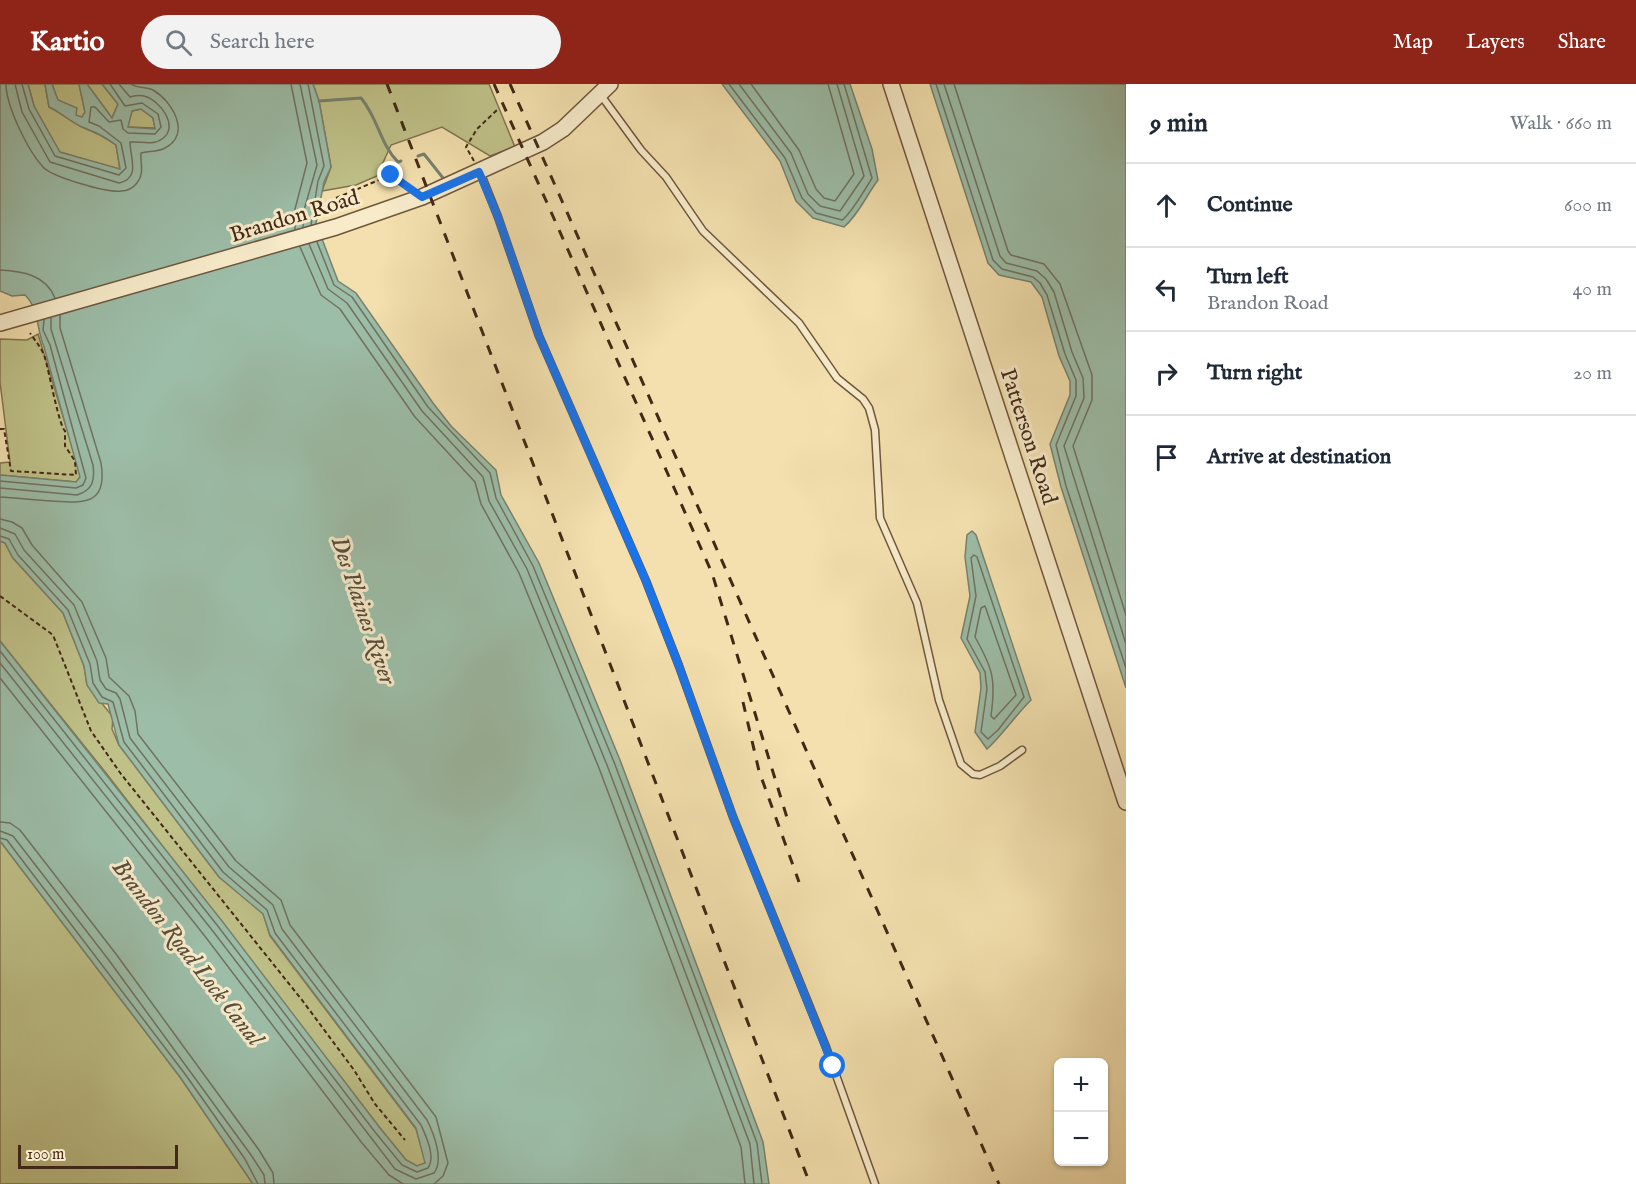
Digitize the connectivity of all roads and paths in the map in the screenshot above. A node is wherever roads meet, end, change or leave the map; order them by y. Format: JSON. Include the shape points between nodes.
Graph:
{"nodes":[{"id":1,"x":891,"y":84,"type":"edge"},
{"id":2,"x":605,"y":89,"type":"edge"},
{"id":3,"x":497,"y":110,"type":"dead end"},
{"id":4,"x":479,"y":172,"type":"junction"},
{"id":5,"x":422,"y":197,"type":"junction"},
{"id":6,"x":336,"y":198,"type":"dead end"},
{"id":7,"x":0,"y":323,"type":"edge"},
{"id":8,"x":30,"y":333,"type":"dead end"},
{"id":9,"x":2,"y":429,"type":"edge"},
{"id":10,"x":0,"y":596,"type":"edge"},
{"id":11,"x":1022,"y":750,"type":"dead end"},
{"id":12,"x":1126,"y":802,"type":"edge"},
{"id":13,"x":405,"y":1140,"type":"dead end"},
{"id":14,"x":875,"y":1184,"type":"edge"}],
"edges":[{"from":1,"to":12,"type":"street","name":"Patterson Road"},
{"from":2,"to":4,"type":"street","name":"Brandon Road","via":[[563,129]]},
{"from":2,"to":11,"type":"lane","via":[[641,150],[666,177],[703,231],[799,323],[837,378],[869,408],[875,430],[880,518],[917,603],[939,700],[961,764],[980,775]]},
{"from":3,"to":4,"type":"path","via":[[477,129],[466,147]]},
{"from":4,"to":5,"type":"street","name":"Brandon Road"},
{"from":4,"to":14,"type":"lane","via":[[539,336],[646,581]]},
{"from":5,"to":6,"type":"path","via":[[391,175]]},
{"from":5,"to":7,"type":"street","name":"Brandon Road","via":[[336,227]]},
{"from":8,"to":9,"type":"path","via":[[45,357],[56,393],[59,426],[65,431],[65,447],[75,461],[76,475],[11,471]]},
{"from":10,"to":13,"type":"path","via":[[53,635],[91,731],[302,1000]]}]}
